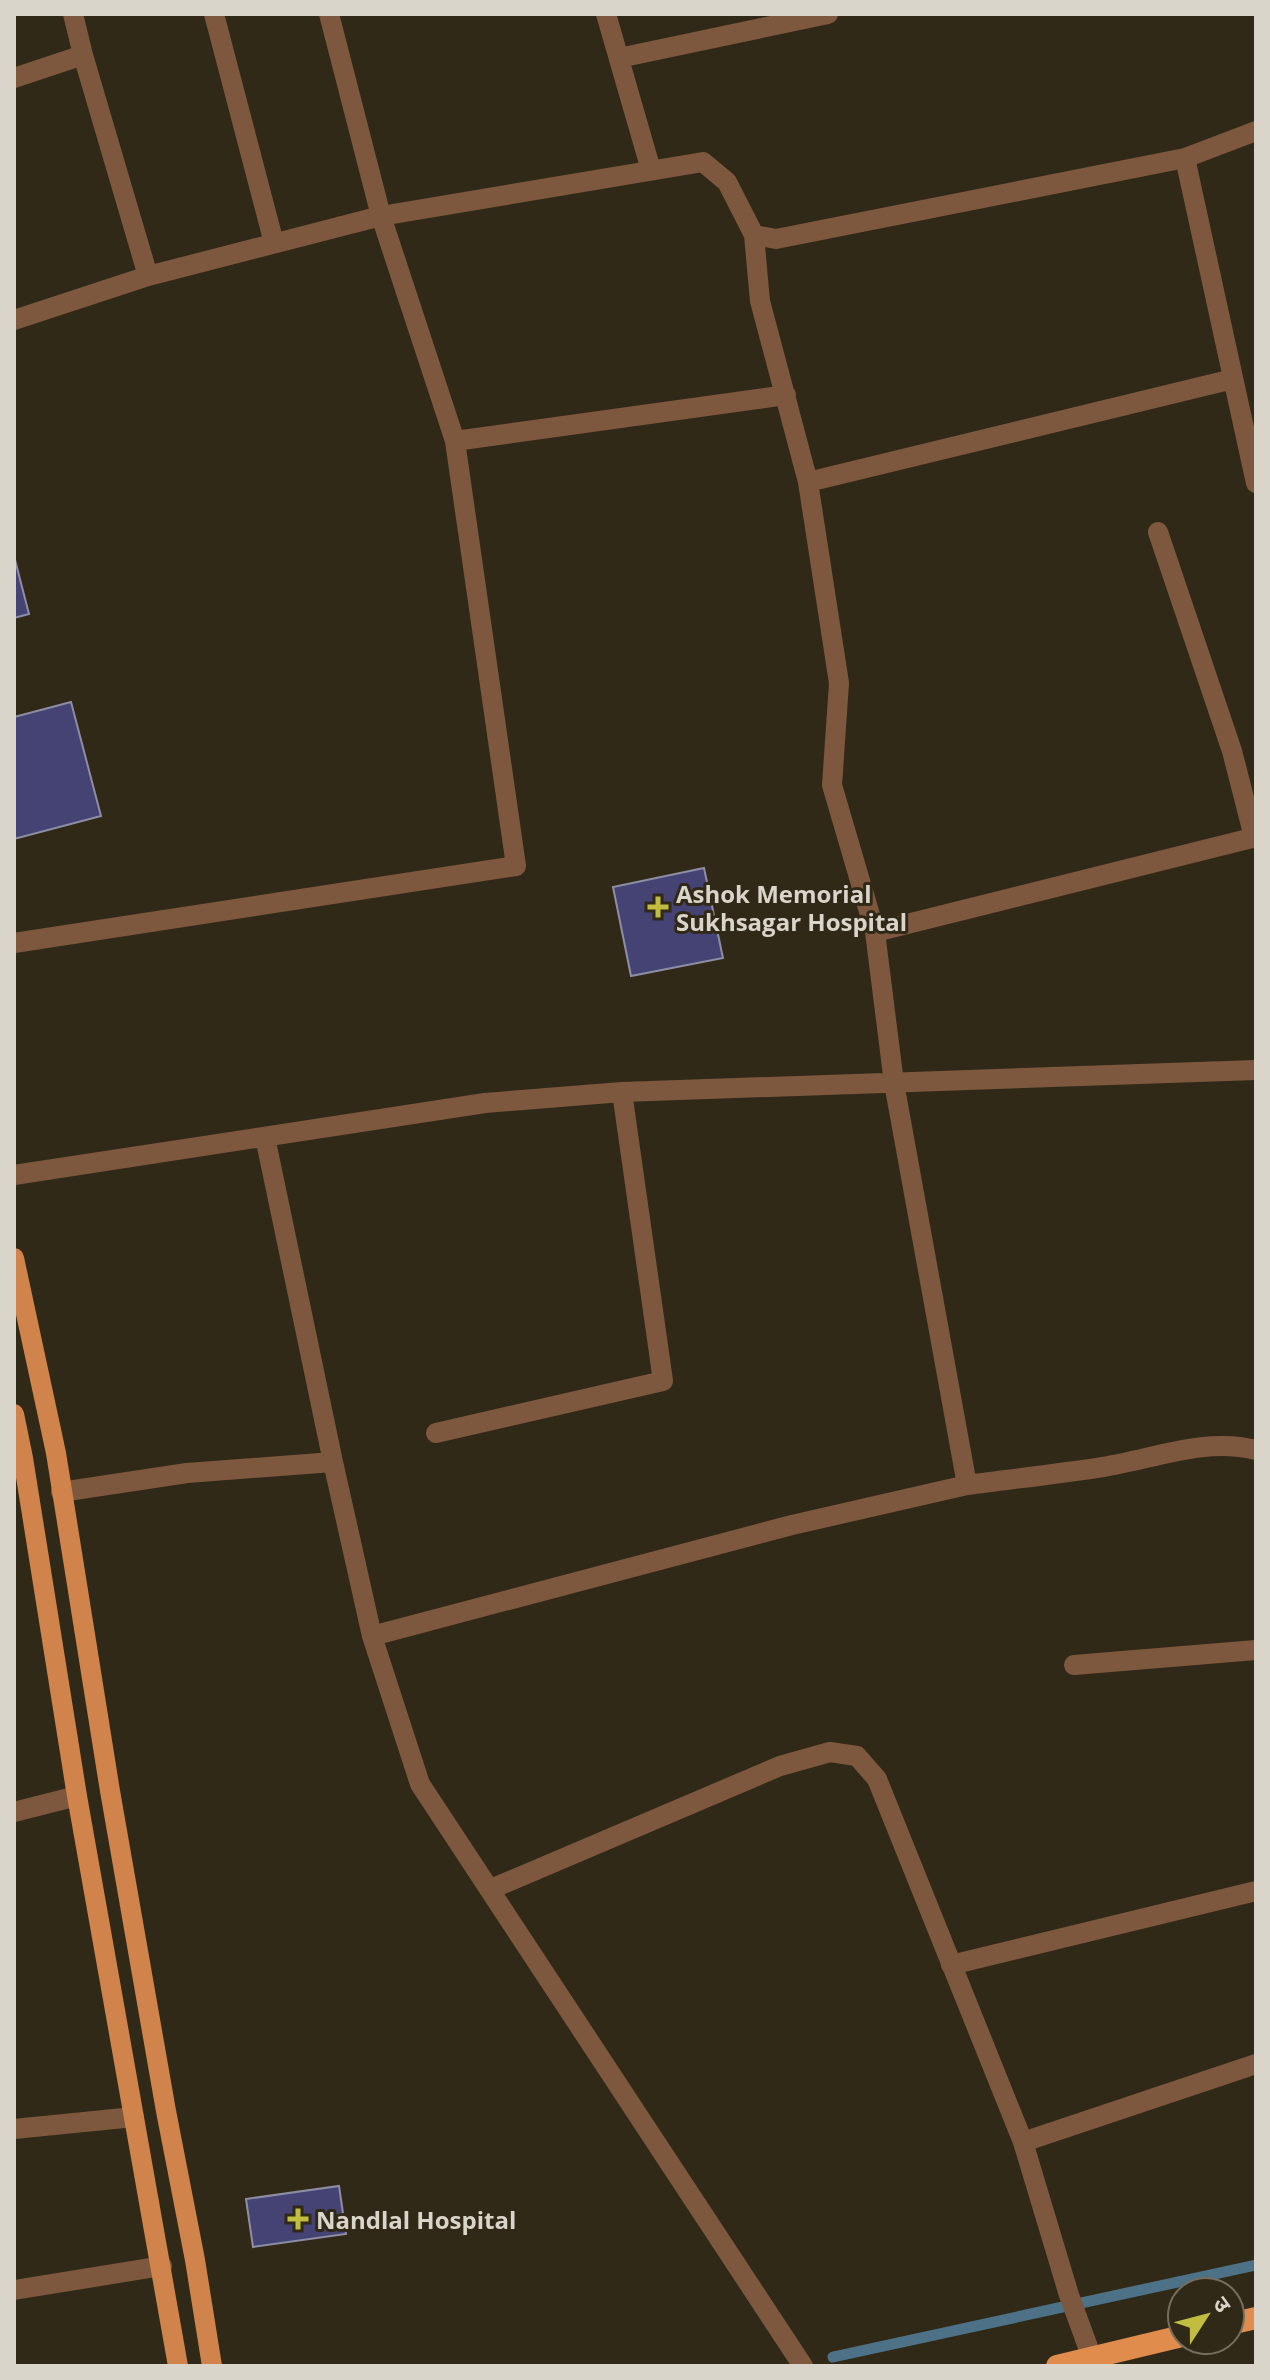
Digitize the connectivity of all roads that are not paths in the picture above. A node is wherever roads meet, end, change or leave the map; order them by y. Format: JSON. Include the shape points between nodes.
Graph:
{"nodes":[{"id":1,"x":73,"y":14,"type":"edge"},
{"id":2,"x":214,"y":14,"type":"edge"},
{"id":3,"x":329,"y":14,"type":"edge"},
{"id":4,"x":606,"y":14,"type":"edge"},
{"id":5,"x":828,"y":14,"type":"edge"},
{"id":6,"x":83,"y":55,"type":"junction"},
{"id":7,"x":619,"y":58,"type":"junction"},
{"id":8,"x":14,"y":78,"type":"edge"},
{"id":9,"x":1256,"y":131,"type":"edge"},
{"id":10,"x":1185,"y":158,"type":"junction"},
{"id":11,"x":651,"y":170,"type":"junction"},
{"id":12,"x":381,"y":216,"type":"junction"},
{"id":13,"x":754,"y":235,"type":"junction"},
{"id":14,"x":274,"y":243,"type":"junction"},
{"id":15,"x":148,"y":276,"type":"junction"},
{"id":16,"x":14,"y":320,"type":"edge"},
{"id":17,"x":1233,"y":379,"type":"junction"},
{"id":18,"x":786,"y":395,"type":"junction"},
{"id":19,"x":455,"y":441,"type":"junction"},
{"id":20,"x":808,"y":482,"type":"junction"},
{"id":21,"x":1256,"y":483,"type":"edge"},
{"id":22,"x":1158,"y":532,"type":"dead end"},
{"id":23,"x":1255,"y":837,"type":"edge"},
{"id":24,"x":875,"y":932,"type":"junction"},
{"id":25,"x":14,"y":943,"type":"edge"},
{"id":26,"x":1256,"y":1070,"type":"edge"},
{"id":27,"x":894,"y":1083,"type":"junction"},
{"id":28,"x":622,"y":1092,"type":"junction"},
{"id":29,"x":265,"y":1137,"type":"junction"},
{"id":30,"x":14,"y":1175,"type":"edge"},
{"id":31,"x":14,"y":1258,"type":"edge"},
{"id":32,"x":14,"y":1414,"type":"edge"},
{"id":33,"x":436,"y":1433,"type":"dead end"},
{"id":34,"x":1256,"y":1450,"type":"edge"},
{"id":35,"x":19,"y":1460,"type":"edge"},
{"id":36,"x":333,"y":1462,"type":"junction"},
{"id":37,"x":967,"y":1485,"type":"junction"},
{"id":38,"x":61,"y":1492,"type":"junction"},
{"id":39,"x":372,"y":1636,"type":"junction"},
{"id":40,"x":1256,"y":1650,"type":"edge"},
{"id":41,"x":1074,"y":1665,"type":"dead end"},
{"id":42,"x":98,"y":1717,"type":"junction"},
{"id":43,"x":65,"y":1720,"type":"junction"},
{"id":44,"x":77,"y":1796,"type":"junction"},
{"id":45,"x":14,"y":1812,"type":"edge"},
{"id":46,"x":491,"y":1889,"type":"junction"},
{"id":47,"x":1256,"y":1891,"type":"edge"},
{"id":48,"x":951,"y":1965,"type":"junction"},
{"id":49,"x":1256,"y":2064,"type":"edge"},
{"id":50,"x":134,"y":2117,"type":"junction"},
{"id":51,"x":14,"y":2129,"type":"edge"},
{"id":52,"x":1023,"y":2142,"type":"junction"},
{"id":53,"x":162,"y":2266,"type":"junction"},
{"id":54,"x":14,"y":2290,"type":"edge"},
{"id":55,"x":1166,"y":2340,"type":"edge"},
{"id":56,"x":1087,"y":2361,"type":"edge"},
{"id":57,"x":178,"y":2366,"type":"edge"},
{"id":58,"x":212,"y":2366,"type":"edge"},
{"id":59,"x":803,"y":2366,"type":"edge"},
{"id":60,"x":1057,"y":2366,"type":"edge"}],
"edges":[{"from":1,"to":6,"type":"street"},
{"from":2,"to":14,"type":"street"},
{"from":3,"to":12,"type":"street"},
{"from":4,"to":7,"type":"street"},
{"from":5,"to":7,"type":"street"},
{"from":6,"to":8,"type":"street"},
{"from":6,"to":15,"type":"street"},
{"from":7,"to":11,"type":"street"},
{"from":9,"to":10,"type":"street"},
{"from":10,"to":13,"type":"street","via":[[776,239]]},
{"from":10,"to":17,"type":"street"},
{"from":11,"to":12,"type":"street"},
{"from":11,"to":13,"type":"street","via":[[703,162],[727,182]]},
{"from":12,"to":14,"type":"street"},
{"from":12,"to":19,"type":"street"},
{"from":13,"to":18,"type":"street","via":[[760,301]]},
{"from":14,"to":15,"type":"street"},
{"from":15,"to":16,"type":"street"},
{"from":17,"to":20,"type":"street"},
{"from":17,"to":21,"type":"street"},
{"from":18,"to":19,"type":"street"},
{"from":18,"to":20,"type":"street"},
{"from":19,"to":25,"type":"street","via":[[516,866]]},
{"from":20,"to":24,"type":"street","via":[[839,683],[832,785]]},
{"from":22,"to":23,"type":"street","via":[[1232,751]]},
{"from":23,"to":24,"type":"street"},
{"from":24,"to":27,"type":"street"},
{"from":26,"to":27,"type":"street"},
{"from":27,"to":28,"type":"street"},
{"from":27,"to":37,"type":"street"},
{"from":28,"to":29,"type":"street","via":[[485,1103]]},
{"from":28,"to":33,"type":"street","via":[[663,1381]]},
{"from":29,"to":30,"type":"street"},
{"from":29,"to":36,"type":"street"},
{"from":31,"to":38,"type":"main road"},
{"from":32,"to":35,"type":"main road"},
{"from":34,"to":37,"type":"street","via":[[1181,1449],[1106,1466]]},
{"from":35,"to":43,"type":"main road"},
{"from":36,"to":38,"type":"street","via":[[187,1473]]},
{"from":36,"to":39,"type":"street"},
{"from":37,"to":39,"type":"street","via":[[792,1525]]},
{"from":38,"to":42,"type":"main road"},
{"from":39,"to":46,"type":"street","via":[[420,1784]]},
{"from":40,"to":41,"type":"street"},
{"from":42,"to":43,"type":"main road"},
{"from":42,"to":58,"type":"main road"},
{"from":43,"to":44,"type":"main road"},
{"from":44,"to":45,"type":"street"},
{"from":44,"to":50,"type":"main road"},
{"from":46,"to":48,"type":"street","via":[[780,1766],[830,1752],[857,1756],[877,1779]]},
{"from":46,"to":59,"type":"street"},
{"from":47,"to":48,"type":"street"},
{"from":48,"to":52,"type":"street"},
{"from":49,"to":52,"type":"street"},
{"from":50,"to":51,"type":"street"},
{"from":50,"to":53,"type":"main road"},
{"from":52,"to":56,"type":"street","via":[[1083,2333]]},
{"from":53,"to":54,"type":"street"},
{"from":53,"to":57,"type":"main road"},
{"from":55,"to":56,"type":"highway"},
{"from":56,"to":60,"type":"highway"}]}
